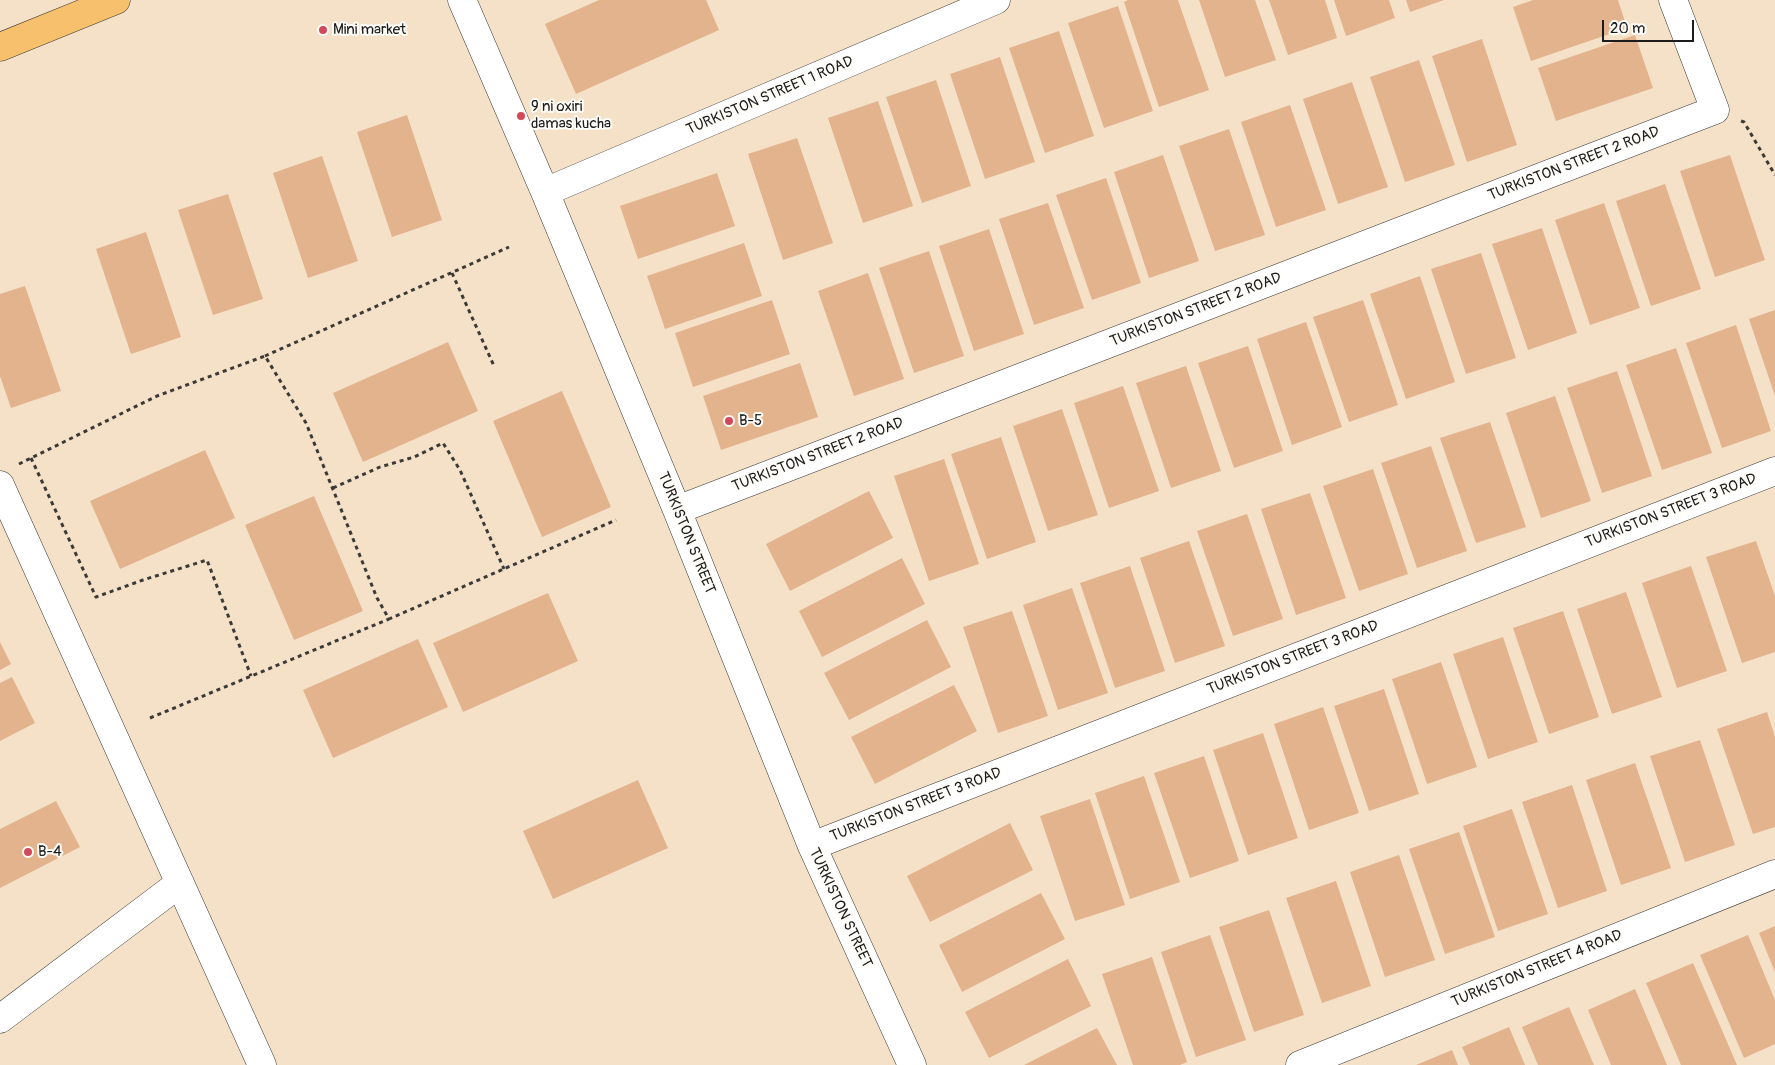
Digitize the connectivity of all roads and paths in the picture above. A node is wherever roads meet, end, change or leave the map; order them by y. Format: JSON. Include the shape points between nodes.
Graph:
{"nodes":[{"id":1,"x":116,"y":0,"type":"edge"},
{"id":2,"x":462,"y":0,"type":"edge"},
{"id":3,"x":996,"y":0,"type":"edge"},
{"id":4,"x":1673,"y":0,"type":"edge"},
{"id":5,"x":0,"y":47,"type":"edge"},
{"id":6,"x":1715,"y":110,"type":"junction"},
{"id":7,"x":1775,"y":175,"type":"edge"},
{"id":8,"x":545,"y":192,"type":"junction"},
{"id":9,"x":510,"y":248,"type":"dead end"},
{"id":10,"x":452,"y":273,"type":"junction"},
{"id":11,"x":266,"y":356,"type":"junction"},
{"id":12,"x":494,"y":366,"type":"dead end"},
{"id":13,"x":31,"y":457,"type":"junction"},
{"id":14,"x":1775,"y":471,"type":"edge"},
{"id":15,"x":8,"y":475,"type":"edge"},
{"id":16,"x":333,"y":488,"type":"junction"},
{"id":17,"x":677,"y":510,"type":"junction"},
{"id":18,"x":616,"y":520,"type":"dead end"},
{"id":19,"x":504,"y":569,"type":"junction"},
{"id":20,"x":389,"y":619,"type":"junction"},
{"id":21,"x":251,"y":676,"type":"junction"},
{"id":22,"x":150,"y":718,"type":"dead end"},
{"id":23,"x":812,"y":846,"type":"junction"},
{"id":24,"x":1775,"y":874,"type":"edge"},
{"id":25,"x":180,"y":883,"type":"junction"},
{"id":26,"x":0,"y":1019,"type":"edge"},
{"id":27,"x":262,"y":1065,"type":"edge"},
{"id":28,"x":912,"y":1065,"type":"edge"},
{"id":29,"x":1300,"y":1065,"type":"edge"}],
"edges":[{"from":1,"to":5,"type":"main road"},
{"from":2,"to":8,"type":"street","name":"TURKISTON STREET"},
{"from":3,"to":8,"type":"street","name":"TURKISTON STREET 1 ROAD"},
{"from":4,"to":6,"type":"street"},
{"from":6,"to":7,"type":"path","via":[[1744,122]]},
{"from":6,"to":17,"type":"street","name":"TURKISTON STREET 2 ROAD"},
{"from":8,"to":17,"type":"street","name":"TURKISTON STREET"},
{"from":9,"to":10,"type":"path"},
{"from":10,"to":11,"type":"path"},
{"from":10,"to":12,"type":"path"},
{"from":11,"to":13,"type":"path","via":[[157,396]]},
{"from":11,"to":16,"type":"path","via":[[306,423]]},
{"from":13,"to":15,"type":"path"},
{"from":13,"to":21,"type":"path","via":[[96,597],[207,560]]},
{"from":14,"to":23,"type":"street","name":"TURKISTON STREET 3 ROAD"},
{"from":15,"to":25,"type":"street"},
{"from":16,"to":19,"type":"path","via":[[443,443],[460,470]]},
{"from":16,"to":20,"type":"path","via":[[377,598]]},
{"from":17,"to":23,"type":"street","name":"TURKISTON STREET"},
{"from":18,"to":19,"type":"path"},
{"from":19,"to":20,"type":"path"},
{"from":20,"to":21,"type":"path"},
{"from":21,"to":22,"type":"path"},
{"from":23,"to":28,"type":"street","name":"TURKISTON STREET"},
{"from":24,"to":29,"type":"street","name":"TURKISTON STREET 4 ROAD"},
{"from":25,"to":26,"type":"street"},
{"from":25,"to":27,"type":"street"}]}
